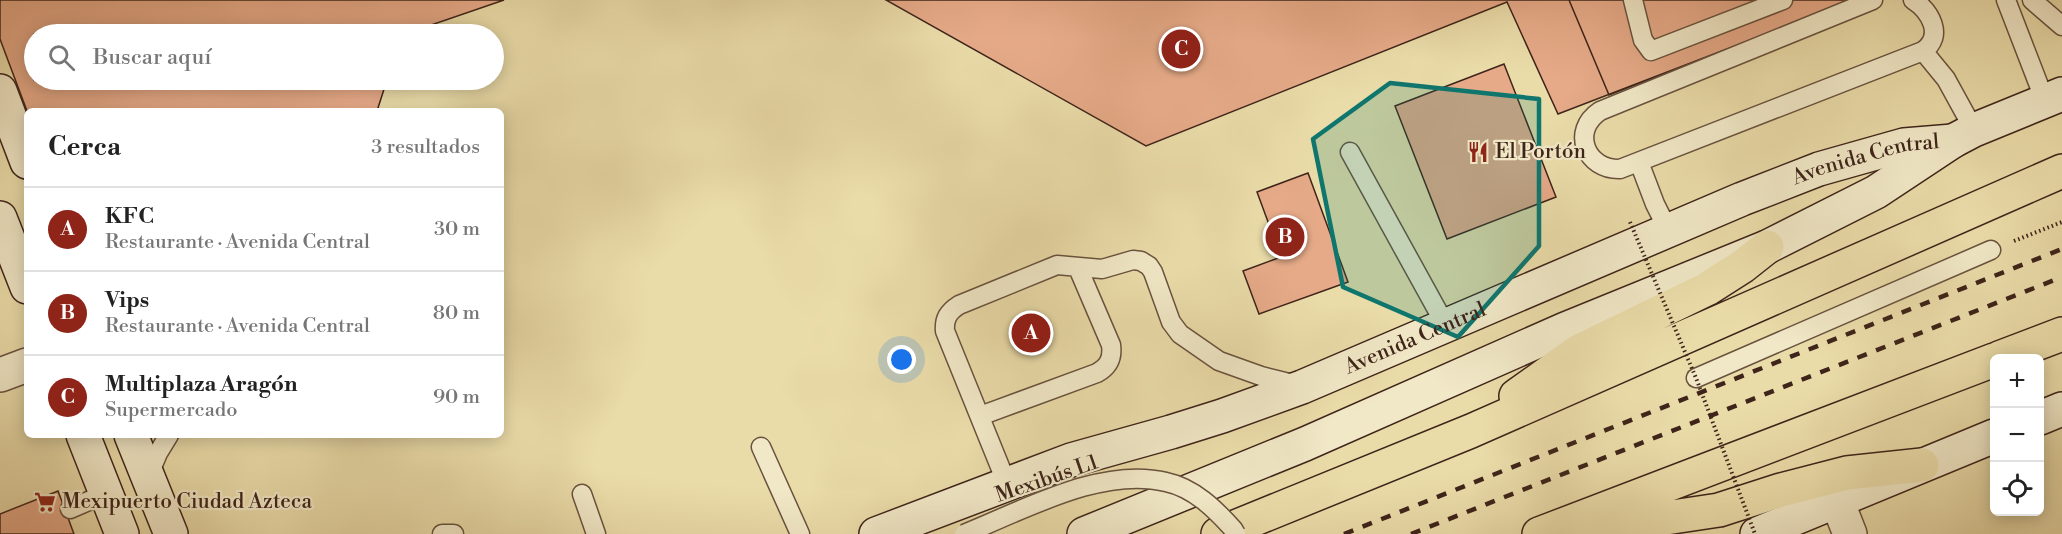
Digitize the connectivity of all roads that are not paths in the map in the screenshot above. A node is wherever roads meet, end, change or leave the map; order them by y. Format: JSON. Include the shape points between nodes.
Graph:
{"nodes":[{"id":1,"x":1632,"y":0,"type":"edge"},
{"id":2,"x":1782,"y":0,"type":"edge"},
{"id":3,"x":1873,"y":0,"type":"edge"},
{"id":4,"x":1913,"y":0,"type":"edge"},
{"id":5,"x":2006,"y":0,"type":"edge"},
{"id":6,"x":2032,"y":0,"type":"edge"},
{"id":7,"x":2047,"y":0,"type":"edge"},
{"id":8,"x":2062,"y":18,"type":"edge"},
{"id":9,"x":2062,"y":26,"type":"edge"},
{"id":10,"x":1923,"y":51,"type":"junction"},
{"id":11,"x":0,"y":91,"type":"edge"},
{"id":12,"x":2053,"y":98,"type":"edge"},
{"id":13,"x":1963,"y":136,"type":"junction"},
{"id":14,"x":1350,"y":152,"type":"dead end"},
{"id":15,"x":24,"y":154,"type":"edge"},
{"id":16,"x":1639,"y":162,"type":"junction"},
{"id":17,"x":2062,"y":171,"type":"edge"},
{"id":18,"x":0,"y":218,"type":"edge"},
{"id":19,"x":1670,"y":231,"type":"junction"},
{"id":20,"x":1767,"y":247,"type":"junction"},
{"id":21,"x":1991,"y":250,"type":"road end"},
{"id":22,"x":1078,"y":268,"type":"junction"},
{"id":23,"x":24,"y":279,"type":"edge"},
{"id":24,"x":1446,"y":326,"type":"junction"},
{"id":25,"x":2062,"y":334,"type":"edge"},
{"id":26,"x":2010,"y":354,"type":"edge"},
{"id":27,"x":1990,"y":362,"type":"edge"},
{"id":28,"x":24,"y":366,"type":"edge"},
{"id":29,"x":0,"y":375,"type":"edge"},
{"id":30,"x":1696,"y":378,"type":"road end"},
{"id":31,"x":1302,"y":387,"type":"junction"},
{"id":32,"x":2062,"y":409,"type":"edge"},
{"id":33,"x":980,"y":416,"type":"junction"},
{"id":34,"x":2044,"y":416,"type":"edge"},
{"id":35,"x":1471,"y":431,"type":"junction"},
{"id":36,"x":84,"y":438,"type":"edge"},
{"id":37,"x":132,"y":438,"type":"edge"},
{"id":38,"x":167,"y":438,"type":"edge"},
{"id":39,"x":1990,"y":438,"type":"edge"},
{"id":40,"x":761,"y":447,"type":"dead end"},
{"id":41,"x":1922,"y":465,"type":"junction"},
{"id":42,"x":1007,"y":484,"type":"junction"},
{"id":43,"x":151,"y":486,"type":"junction"},
{"id":44,"x":582,"y":494,"type":"dead end"},
{"id":45,"x":1837,"y":501,"type":"junction"},
{"id":46,"x":70,"y":509,"type":"dead end"},
{"id":47,"x":113,"y":513,"type":"edge"},
{"id":48,"x":1574,"y":522,"type":"junction"},
{"id":49,"x":171,"y":534,"type":"edge"},
{"id":50,"x":442,"y":534,"type":"edge"},
{"id":51,"x":453,"y":534,"type":"edge"},
{"id":52,"x":596,"y":534,"type":"edge"},
{"id":53,"x":800,"y":534,"type":"edge"},
{"id":54,"x":876,"y":534,"type":"edge"},
{"id":55,"x":964,"y":534,"type":"edge"},
{"id":56,"x":1084,"y":534,"type":"edge"},
{"id":57,"x":1218,"y":534,"type":"edge"},
{"id":58,"x":1236,"y":534,"type":"edge"},
{"id":59,"x":1539,"y":534,"type":"edge"},
{"id":60,"x":1756,"y":534,"type":"edge"},
{"id":61,"x":1850,"y":534,"type":"edge"}],
"edges":[{"from":1,"to":2,"type":"lane","via":[[1643,40],[1651,51]]},
{"from":3,"to":16,"type":"lane","via":[[1596,114],[1582,137],[1593,158],[1611,169]]},
{"from":4,"to":10,"type":"lane","via":[[1929,14],[1933,24],[1932,43]]},
{"from":5,"to":12,"type":"lane"},
{"from":6,"to":9,"type":"lane"},
{"from":7,"to":8,"type":"lane"},
{"from":10,"to":13,"type":"lane","via":[[1946,79]]},
{"from":10,"to":16,"type":"lane"},
{"from":11,"to":15,"type":"main road"},
{"from":12,"to":13,"type":"main road","name":"Avenida Central"},
{"from":13,"to":19,"type":"main road","name":"Avenida Central","via":[[1904,145],[1819,169]]},
{"from":13,"to":20,"type":"main road","name":"Avenida Central","via":[[1876,192]]},
{"from":14,"to":24,"type":"lane"},
{"from":16,"to":19,"type":"lane"},
{"from":17,"to":35,"type":"highway"},
{"from":18,"to":23,"type":"main road"},
{"from":19,"to":24,"type":"main road","name":"Avenida Central"},
{"from":20,"to":35,"type":"highway","via":[[1707,289],[1579,351]]},
{"from":20,"to":56,"type":"main road","name":"Avenida Central"},
{"from":21,"to":30,"type":"lane"},
{"from":22,"to":31,"type":"lane","via":[[1102,269],[1125,261],[1141,261],[1153,272],[1171,322],[1180,334],[1225,364]]},
{"from":22,"to":33,"type":"lane","via":[[1111,345],[1110,361],[1097,373]]},
{"from":22,"to":33,"type":"lane","via":[[1057,265],[958,305],[947,316],[945,331]]},
{"from":24,"to":31,"type":"main road","name":"Avenida Central"},
{"from":25,"to":26,"type":"highway"},
{"from":27,"to":48,"type":"highway"},
{"from":28,"to":29,"type":"main road"},
{"from":31,"to":42,"type":"main road","name":"Avenida Central"},
{"from":32,"to":34,"type":"main road"},
{"from":33,"to":42,"type":"lane"},
{"from":35,"to":57,"type":"highway"},
{"from":36,"to":47,"type":"main road"},
{"from":37,"to":43,"type":"main road"},
{"from":38,"to":43,"type":"lane","via":[[158,453]]},
{"from":39,"to":41,"type":"main road"},
{"from":40,"to":53,"type":"lane"},
{"from":41,"to":45,"type":"main road"},
{"from":41,"to":48,"type":"highway","via":[[1846,473],[1719,510],[1670,519]]},
{"from":42,"to":54,"type":"main road","name":"Avenida Central"},
{"from":43,"to":47,"type":"main road"},
{"from":43,"to":49,"type":"main road"},
{"from":44,"to":52,"type":"lane"},
{"from":45,"to":60,"type":"main road"},
{"from":45,"to":61,"type":"main road"},
{"from":46,"to":47,"type":"lane"},
{"from":48,"to":59,"type":"highway"},
{"from":50,"to":51,"type":"lane"},
{"from":55,"to":58,"type":"lane","name":"Mexibús L1","bridge":true,"via":[[1092,483],[1141,478],[1168,482],[1186,490],[1206,502]]}]}
